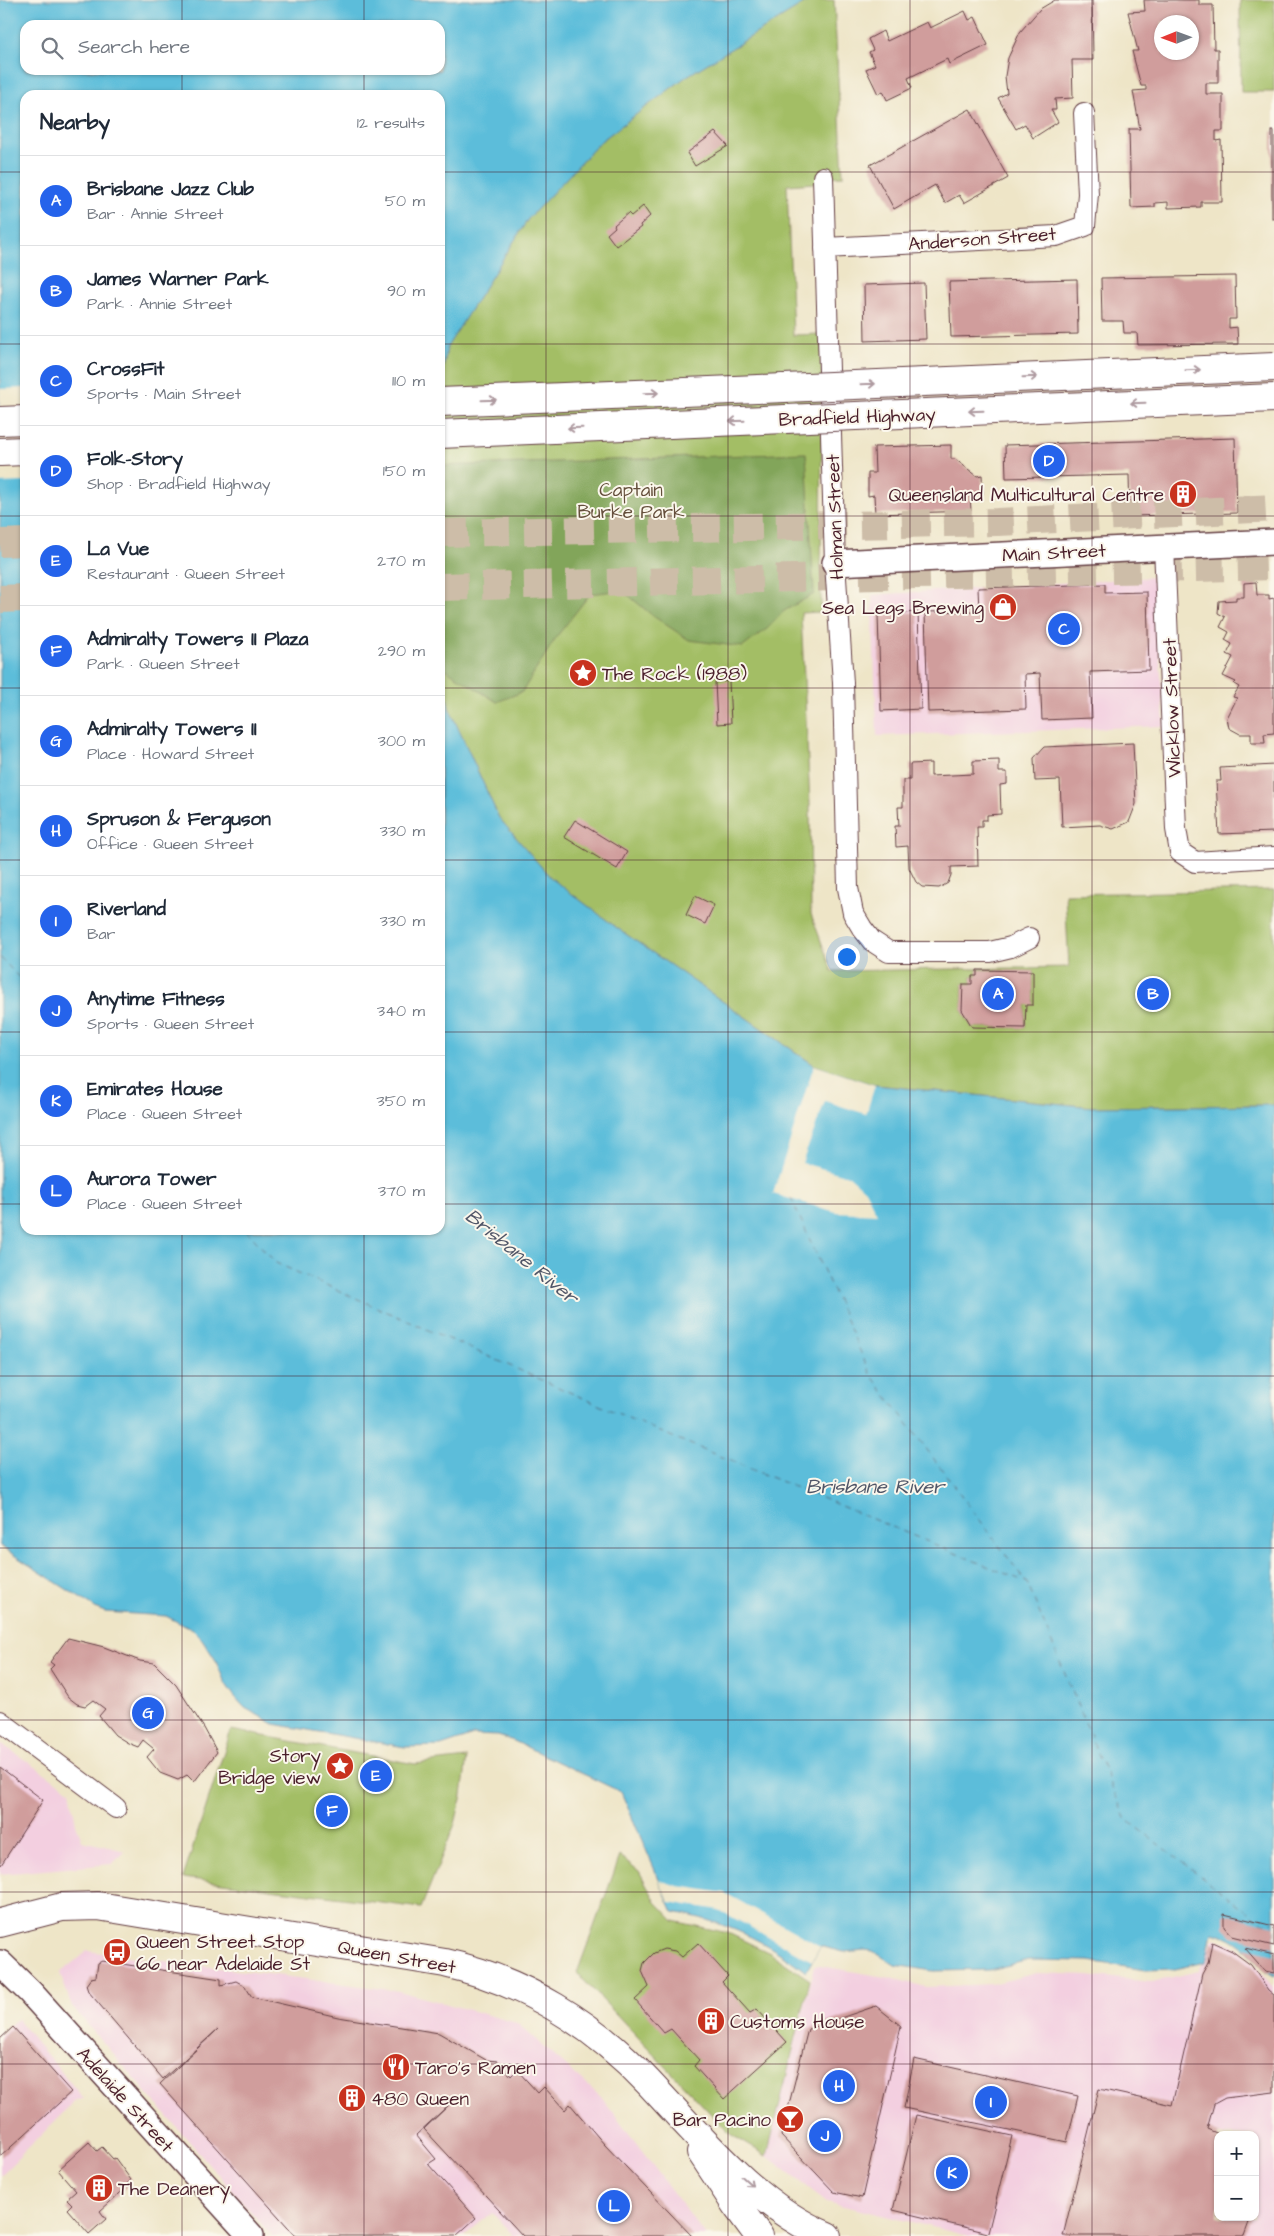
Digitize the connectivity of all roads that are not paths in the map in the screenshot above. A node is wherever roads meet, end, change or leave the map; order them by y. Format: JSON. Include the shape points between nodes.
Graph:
{"nodes":[{"id":1,"x":1084,"y":113,"type":"dead end"},
{"id":2,"x":823,"y":177,"type":"dead end"},
{"id":3,"x":825,"y":248,"type":"junction"},
{"id":4,"x":1274,"y":366,"type":"edge"},
{"id":5,"x":1274,"y":398,"type":"edge"},
{"id":6,"x":445,"y":402,"type":"edge"},
{"id":7,"x":20,"y":420,"type":"edge"},
{"id":8,"x":0,"y":421,"type":"edge"},
{"id":9,"x":445,"y":434,"type":"edge"},
{"id":10,"x":20,"y":451,"type":"edge"},
{"id":11,"x":0,"y":452,"type":"edge"},
{"id":12,"x":1274,"y":542,"type":"edge"},
{"id":13,"x":1164,"y":546,"type":"junction"},
{"id":14,"x":835,"y":563,"type":"junction"},
{"id":15,"x":1274,"y":857,"type":"edge"},
{"id":16,"x":1029,"y":938,"type":"dead end"},
{"id":17,"x":0,"y":1721,"type":"edge"},
{"id":18,"x":116,"y":1808,"type":"dead end"},
{"id":19,"x":0,"y":1923,"type":"edge"},
{"id":20,"x":0,"y":1963,"type":"edge"},
{"id":21,"x":686,"y":2124,"type":"junction"},
{"id":22,"x":251,"y":2236,"type":"edge"},
{"id":23,"x":759,"y":2236,"type":"edge"},
{"id":24,"x":827,"y":2236,"type":"edge"}],
"edges":[{"from":1,"to":3,"type":"street","name":"Anderson Street","via":[[1088,194],[1085,226],[1056,236]]},
{"from":2,"to":3,"type":"street","name":"Holman Street"},
{"from":3,"to":14,"type":"street","name":"Holman Street"},
{"from":6,"to":4,"type":"main road","name":"Bradfield Highway","one_way":true,"bridge":true},
{"from":5,"to":9,"type":"main road","name":"Bradfield Highway","one_way":true,"bridge":true},
{"from":7,"to":8,"type":"main road"},
{"from":10,"to":11,"type":"main road"},
{"from":12,"to":13,"type":"street","name":"Main Street"},
{"from":13,"to":14,"type":"street","name":"Main Street"},
{"from":13,"to":15,"type":"street","name":"Wicklow Street","via":[[1176,829],[1180,852],[1195,862]]},
{"from":14,"to":16,"type":"street","name":"Holman Street","via":[[843,683],[848,888],[853,913],[872,941],[890,952],[990,952]]},
{"from":17,"to":18,"type":"street"},
{"from":19,"to":21,"type":"main road","name":"Queen Street","via":[[62,1908],[98,1906],[472,1969],[518,1987],[580,2024],[631,2065]]},
{"from":20,"to":22,"type":"street","name":"Adelaide Street"},
{"from":21,"to":23,"type":"main road","name":"Queen Street","via":[[716,2176]]},
{"from":21,"to":24,"type":"main road","name":"Queen Street","one_way":true,"via":[[779,2208]]}]}
